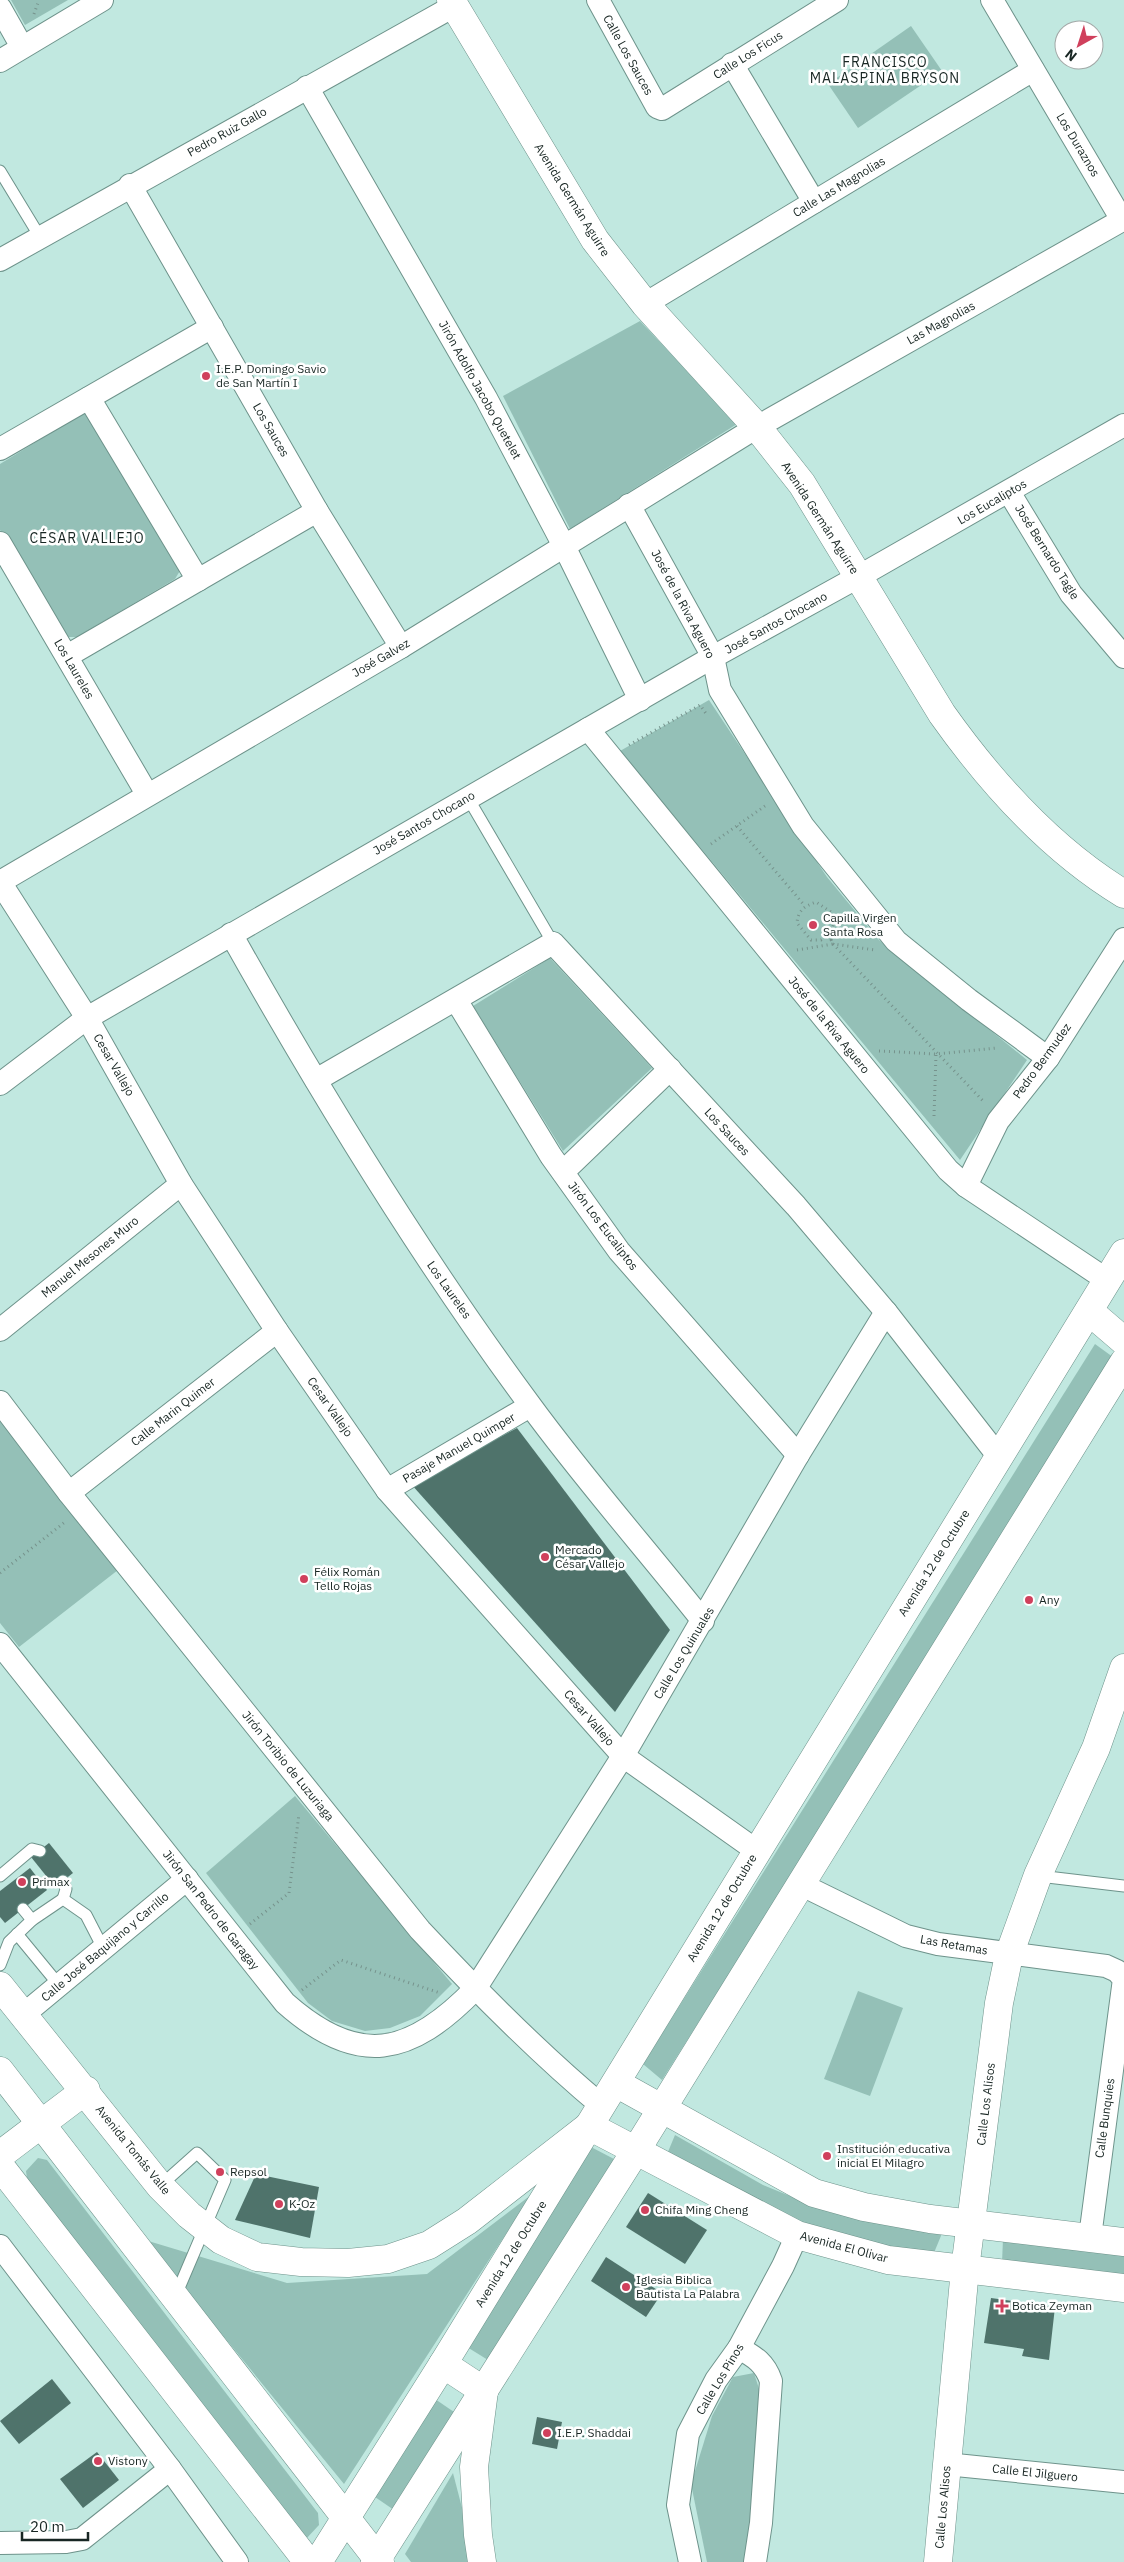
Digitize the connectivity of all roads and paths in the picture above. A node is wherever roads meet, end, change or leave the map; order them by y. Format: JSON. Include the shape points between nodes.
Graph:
{"nodes":[{"id":1,"x":102,"y":0,"type":"edge"},
{"id":2,"x":598,"y":0,"type":"edge"},
{"id":3,"x":837,"y":0,"type":"edge"},
{"id":4,"x":453,"y":3,"type":"edge"},
{"id":5,"x":1002,"y":3,"type":"edge"},
{"id":6,"x":0,"y":8,"type":"edge"},
{"id":7,"x":22,"y":48,"type":"junction"},
{"id":8,"x":0,"y":61,"type":"edge"},
{"id":9,"x":732,"y":64,"type":"junction"},
{"id":10,"x":1033,"y":70,"type":"junction"},
{"id":11,"x":307,"y":88,"type":"junction"},
{"id":12,"x":660,"y":109,"type":"joint"},
{"id":13,"x":0,"y":171,"type":"edge"},
{"id":14,"x":130,"y":185,"type":"junction"},
{"id":15,"x":814,"y":202,"type":"junction"},
{"id":16,"x":1123,"y":220,"type":"edge"},
{"id":17,"x":40,"y":237,"type":"junction"},
{"id":18,"x":0,"y":260,"type":"edge"},
{"id":19,"x":645,"y":304,"type":"junction"},
{"id":20,"x":212,"y":327,"type":"junction"},
{"id":21,"x":89,"y":398,"type":"junction"},
{"id":22,"x":1124,"y":424,"type":"edge"},
{"id":23,"x":757,"y":426,"type":"junction"},
{"id":24,"x":0,"y":449,"type":"edge"},
{"id":25,"x":1009,"y":492,"type":"junction"},
{"id":26,"x":629,"y":505,"type":"junction"},
{"id":27,"x":317,"y":511,"type":"junction"},
{"id":28,"x":0,"y":543,"type":"edge"},
{"id":29,"x":564,"y":546,"type":"junction"},
{"id":30,"x":858,"y":577,"type":"junction"},
{"id":31,"x":198,"y":580,"type":"junction"},
{"id":32,"x":401,"y":647,"type":"junction"},
{"id":33,"x":67,"y":656,"type":"junction"},
{"id":34,"x":1124,"y":657,"type":"edge"},
{"id":35,"x":713,"y":658,"type":"junction"},
{"id":36,"x":640,"y":700,"type":"junction"},
{"id":37,"x":710,"y":720,"type":"dead end"},
{"id":38,"x":588,"y":730,"type":"junction"},
{"id":39,"x":624,"y":748,"type":"dead end"},
{"id":40,"x":147,"y":794,"type":"junction"},
{"id":41,"x":468,"y":798,"type":"junction"},
{"id":42,"x":760,"y":798,"type":"dead end"},
{"id":43,"x":764,"y":806,"type":"junction"},
{"id":44,"x":770,"y":814,"type":"dead end"},
{"id":45,"x":737,"y":826,"type":"junction"},
{"id":46,"x":704,"y":849,"type":"dead end"},
{"id":47,"x":0,"y":882,"type":"edge"},
{"id":48,"x":1124,"y":894,"type":"edge"},
{"id":49,"x":805,"y":906,"type":"junction"},
{"id":50,"x":231,"y":934,"type":"junction"},
{"id":51,"x":829,"y":936,"type":"junction"},
{"id":52,"x":1124,"y":939,"type":"edge"},
{"id":53,"x":553,"y":943,"type":"junction"},
{"id":54,"x":833,"y":944,"type":"junction"},
{"id":55,"x":874,"y":944,"type":"dead end"},
{"id":56,"x":790,"y":952,"type":"dead end"},
{"id":57,"x":456,"y":1000,"type":"junction"},
{"id":58,"x":87,"y":1018,"type":"junction"},
{"id":59,"x":997,"y":1043,"type":"dead end"},
{"id":60,"x":936,"y":1054,"type":"junction"},
{"id":61,"x":881,"y":1058,"type":"dead end"},
{"id":62,"x":1048,"y":1058,"type":"junction"},
{"id":63,"x":670,"y":1070,"type":"junction"},
{"id":64,"x":316,"y":1080,"type":"junction"},
{"id":65,"x":0,"y":1084,"type":"edge"},
{"id":66,"x":986,"y":1105,"type":"dead end"},
{"id":67,"x":928,"y":1116,"type":"dead end"},
{"id":68,"x":563,"y":1172,"type":"junction"},
{"id":69,"x":181,"y":1184,"type":"junction"},
{"id":70,"x":966,"y":1186,"type":"junction"},
{"id":71,"x":1124,"y":1253,"type":"edge"},
{"id":72,"x":1108,"y":1280,"type":"junction"},
{"id":73,"x":1089,"y":1311,"type":"junction"},
{"id":74,"x":886,"y":1312,"type":"junction"},
{"id":75,"x":0,"y":1330,"type":"edge"},
{"id":76,"x":277,"y":1331,"type":"junction"},
{"id":77,"x":1124,"y":1341,"type":"edge"},
{"id":78,"x":1124,"y":1362,"type":"edge"},
{"id":79,"x":0,"y":1402,"type":"edge"},
{"id":80,"x":530,"y":1406,"type":"junction"},
{"id":81,"x":798,"y":1455,"type":"junction"},
{"id":82,"x":999,"y":1457,"type":"junction"},
{"id":83,"x":388,"y":1490,"type":"junction"},
{"id":84,"x":75,"y":1501,"type":"junction"},
{"id":85,"x":0,"y":1574,"type":"edge"},
{"id":86,"x":703,"y":1621,"type":"junction"},
{"id":87,"x":0,"y":1644,"type":"edge"},
{"id":88,"x":1124,"y":1668,"type":"edge"},
{"id":89,"x":622,"y":1756,"type":"junction"},
{"id":90,"x":302,"y":1784,"type":"junction"},
{"id":91,"x":40,"y":1851,"type":"dead end"},
{"id":92,"x":757,"y":1851,"type":"junction"},
{"id":93,"x":1038,"y":1875,"type":"junction"},
{"id":94,"x":187,"y":1879,"type":"junction"},
{"id":95,"x":63,"y":1881,"type":"dead end"},
{"id":96,"x":2,"y":1882,"type":"edge"},
{"id":97,"x":800,"y":1884,"type":"junction"},
{"id":98,"x":1124,"y":1886,"type":"edge"},
{"id":99,"x":63,"y":1899,"type":"junction"},
{"id":100,"x":23,"y":1910,"type":"dead end"},
{"id":101,"x":32,"y":1920,"type":"junction"},
{"id":102,"x":17,"y":1934,"type":"junction"},
{"id":103,"x":233,"y":1938,"type":"junction"},
{"id":104,"x":103,"y":1948,"type":"junction"},
{"id":105,"x":1010,"y":1955,"type":"junction"},
{"id":106,"x":0,"y":1965,"type":"edge"},
{"id":107,"x":1117,"y":1971,"type":"joint"},
{"id":108,"x":59,"y":1985,"type":"junction"},
{"id":109,"x":0,"y":1986,"type":"edge"},
{"id":110,"x":470,"y":1995,"type":"junction"},
{"id":111,"x":285,"y":2003,"type":"junction"},
{"id":112,"x":23,"y":2015,"type":"junction"},
{"id":113,"x":0,"y":2071,"type":"edge"},
{"id":114,"x":616,"y":2083,"type":"junction"},
{"id":115,"x":86,"y":2090,"type":"junction"},
{"id":116,"x":660,"y":2108,"type":"junction"},
{"id":117,"x":595,"y":2116,"type":"junction"},
{"id":118,"x":40,"y":2124,"type":"junction"},
{"id":119,"x":635,"y":2152,"type":"junction"},
{"id":120,"x":0,"y":2155,"type":"edge"},
{"id":121,"x":0,"y":2166,"type":"edge"},
{"id":122,"x":160,"y":2186,"type":"junction"},
{"id":123,"x":971,"y":2222,"type":"junction"},
{"id":124,"x":204,"y":2227,"type":"junction"},
{"id":125,"x":797,"y":2235,"type":"junction"},
{"id":126,"x":1090,"y":2237,"type":"junction"},
{"id":127,"x":1124,"y":2242,"type":"edge"},
{"id":128,"x":0,"y":2246,"type":"edge"},
{"id":129,"x":965,"y":2269,"type":"junction"},
{"id":130,"x":1124,"y":2288,"type":"edge"},
{"id":131,"x":175,"y":2297,"type":"junction"},
{"id":132,"x":739,"y":2348,"type":"junction"},
{"id":133,"x":443,"y":2364,"type":"junction"},
{"id":134,"x":484,"y":2391,"type":"junction"},
{"id":135,"x":946,"y":2464,"type":"junction"},
{"id":136,"x":170,"y":2468,"type":"junction"},
{"id":137,"x":1124,"y":2482,"type":"edge"},
{"id":138,"x":346,"y":2518,"type":"junction"},
{"id":139,"x":0,"y":2543,"type":"edge"},
{"id":140,"x":378,"y":2561,"type":"edge"},
{"id":141,"x":238,"y":2562,"type":"edge"},
{"id":142,"x":308,"y":2562,"type":"edge"},
{"id":143,"x":318,"y":2562,"type":"edge"},
{"id":144,"x":482,"y":2562,"type":"edge"},
{"id":145,"x":690,"y":2562,"type":"edge"},
{"id":146,"x":755,"y":2562,"type":"edge"},
{"id":147,"x":938,"y":2562,"type":"edge"}],
"edges":[{"from":1,"to":7,"type":"street"},
{"from":2,"to":12,"type":"street","name":"Calle Los Sauces"},
{"from":3,"to":9,"type":"street","name":"Calle Los Ficus"},
{"from":4,"to":11,"type":"street","name":"Pedro Ruiz Gallo"},
{"from":4,"to":19,"type":"main road","name":"Avenida Germán Aguirre","via":[[578,215]]},
{"from":5,"to":10,"type":"street","name":"Los Duraznos"},
{"from":6,"to":7,"type":"street"},
{"from":7,"to":8,"type":"street"},
{"from":9,"to":12,"type":"street","name":"Calle Los Ficus"},
{"from":9,"to":15,"type":"street"},
{"from":10,"to":15,"type":"street","name":"Calle Las Magnolias"},
{"from":10,"to":16,"type":"street","name":"Los Duraznos"},
{"from":11,"to":14,"type":"street","name":"Pedro Ruiz Gallo"},
{"from":11,"to":29,"type":"street","name":"Jirón Adolfo Jacobo Quetelet","via":[[486,398]]},
{"from":13,"to":17,"type":"lane"},
{"from":14,"to":17,"type":"street","name":"Pedro Ruiz Gallo"},
{"from":14,"to":20,"type":"street","name":"Los Sauces"},
{"from":15,"to":19,"type":"street","name":"Calle Las Magnolias"},
{"from":16,"to":23,"type":"street","name":"Las Magnolias"},
{"from":17,"to":18,"type":"street","name":"Pedro Ruiz Gallo"},
{"from":19,"to":23,"type":"main road","name":"Avenida Germán Aguirre"},
{"from":20,"to":21,"type":"street"},
{"from":20,"to":27,"type":"street","name":"Los Sauces"},
{"from":21,"to":24,"type":"street"},
{"from":21,"to":31,"type":"street"},
{"from":22,"to":25,"type":"street","name":"Los Eucaliptos"},
{"from":23,"to":26,"type":"street","name":"José Galvez"},
{"from":23,"to":30,"type":"main road","name":"Avenida Germán Aguirre","via":[[802,484]]},
{"from":25,"to":30,"type":"street","name":"Los Eucaliptos"},
{"from":25,"to":34,"type":"street","name":"José Bernardo Tagle","via":[[1071,594]]},
{"from":26,"to":29,"type":"street","name":"José Galvez"},
{"from":26,"to":35,"type":"street","name":"José de la Riva Aguero"},
{"from":27,"to":31,"type":"street"},
{"from":27,"to":32,"type":"street","name":"Los Sauces"},
{"from":28,"to":33,"type":"street","name":"Los Laureles"},
{"from":29,"to":32,"type":"street","name":"José Galvez"},
{"from":29,"to":36,"type":"street","name":"Jirón Adolfo Jacobo Quetelet"},
{"from":30,"to":35,"type":"street","name":"José Santos Chocano"},
{"from":30,"to":48,"type":"main road","name":"Avenida Germán Aguirre","via":[[942,714],[991,779],[1069,854]]},
{"from":31,"to":33,"type":"street"},
{"from":32,"to":40,"type":"street","name":"José Galvez"},
{"from":33,"to":40,"type":"street","name":"Los Laureles"},
{"from":35,"to":36,"type":"street","name":"José Santos Chocano"},
{"from":35,"to":62,"type":"street","name":"José de la Riva Aguero","via":[[720,690],[803,826],[896,941],[968,1000]]},
{"from":36,"to":38,"type":"street","name":"José Santos Chocano"},
{"from":37,"to":39,"type":"path","via":[[700,705]]},
{"from":38,"to":41,"type":"street","name":"José Santos Chocano"},
{"from":38,"to":70,"type":"street","name":"José de la Riva Aguero","via":[[942,1163]]},
{"from":40,"to":47,"type":"street","name":"José Galvez"},
{"from":41,"to":50,"type":"street","name":"José Santos Chocano"},
{"from":41,"to":53,"type":"lane","name":"Los Sauces"},
{"from":42,"to":43,"type":"path"},
{"from":43,"to":44,"type":"path"},
{"from":43,"to":45,"type":"path"},
{"from":45,"to":46,"type":"path"},
{"from":45,"to":49,"type":"path"},
{"from":47,"to":58,"type":"street","name":"Cesar Vallejo"},
{"from":49,"to":51,"type":"path","via":[[816,902],[831,912],[834,923]]},
{"from":49,"to":51,"type":"path","via":[[798,916],[801,930],[811,940]]},
{"from":50,"to":58,"type":"street","name":"José Santos Chocano"},
{"from":50,"to":64,"type":"street","name":"Los Laureles"},
{"from":51,"to":54,"type":"path"},
{"from":52,"to":62,"type":"street","name":"Pedro Bermudez"},
{"from":53,"to":57,"type":"street"},
{"from":53,"to":63,"type":"street","name":"Los Sauces"},
{"from":54,"to":55,"type":"path","via":[[881,951]]},
{"from":54,"to":56,"type":"path"},
{"from":54,"to":60,"type":"path"},
{"from":57,"to":64,"type":"street"},
{"from":57,"to":68,"type":"street","name":"Jirón Los Eucaliptos"},
{"from":58,"to":65,"type":"street","name":"José Santos Chocano"},
{"from":58,"to":69,"type":"street","name":"Cesar Vallejo"},
{"from":59,"to":60,"type":"path","via":[[1002,1047]]},
{"from":60,"to":61,"type":"path","via":[[876,1051]]},
{"from":60,"to":66,"type":"path"},
{"from":60,"to":67,"type":"path","via":[[934,1122]]},
{"from":62,"to":70,"type":"street","name":"Pedro Bermudez","via":[[998,1121]]},
{"from":63,"to":68,"type":"street"},
{"from":63,"to":74,"type":"street","name":"Los Sauces","via":[[796,1206]]},
{"from":64,"to":80,"type":"street","name":"Los Laureles","via":[[420,1249]]},
{"from":68,"to":81,"type":"street","name":"Jirón Los Eucaliptos","via":[[620,1251]]},
{"from":69,"to":75,"type":"street","name":"Manuel Mesones Muro"},
{"from":69,"to":76,"type":"street","name":"Cesar Vallejo"},
{"from":70,"to":72,"type":"street","name":"José de la Riva Aguero"},
{"from":71,"to":72,"type":"main road","name":"Avenida 12 de Octubre"},
{"from":72,"to":73,"type":"main road","name":"Avenida 12 de Octubre"},
{"from":73,"to":77,"type":"main road"},
{"from":73,"to":82,"type":"main road","name":"Avenida 12 de Octubre"},
{"from":74,"to":81,"type":"street","name":"Calle Los Quinuales"},
{"from":74,"to":82,"type":"street","name":"Los Sauces"},
{"from":76,"to":83,"type":"street","name":"Cesar Vallejo"},
{"from":76,"to":84,"type":"street","name":"Calle Marin Quimer"},
{"from":78,"to":97,"type":"main road"},
{"from":79,"to":84,"type":"street","name":"Jirón Toribio de Luzuriaga"},
{"from":80,"to":83,"type":"street","name":"Pasaje Manuel Quimper"},
{"from":80,"to":86,"type":"street","name":"Los Laureles"},
{"from":81,"to":86,"type":"street","name":"Calle Los Quinuales"},
{"from":82,"to":92,"type":"main road","name":"Avenida 12 de Octubre"},
{"from":83,"to":89,"type":"street","name":"Cesar Vallejo"},
{"from":84,"to":85,"type":"path"},
{"from":84,"to":90,"type":"street","name":"Jirón Toribio de Luzuriaga"},
{"from":86,"to":89,"type":"street","name":"Calle Los Quinuales"},
{"from":87,"to":94,"type":"street","name":"Jirón San Pedro de Garagay"},
{"from":88,"to":93,"type":"main road","name":"Calle Los Alisos","via":[[1096,1748]]},
{"from":89,"to":92,"type":"street","name":"Cesar Vallejo"},
{"from":89,"to":110,"type":"street","name":"Calle Los Quinuales"},
{"from":90,"to":103,"type":"path","via":[[289,1892]]},
{"from":90,"to":110,"type":"street","name":"Jirón Toribio de Luzuriaga"},
{"from":91,"to":96,"type":"lane","via":[[24,1854]]},
{"from":92,"to":114,"type":"main road","name":"Avenida 12 de Octubre"},
{"from":93,"to":98,"type":"lane"},
{"from":93,"to":105,"type":"main road","name":"Calle Los Alisos"},
{"from":94,"to":103,"type":"street","name":"Jirón San Pedro de Garagay"},
{"from":94,"to":104,"type":"street","name":"Calle José Baquijano y Carrillo"},
{"from":95,"to":99,"type":"lane","via":[[66,1889]]},
{"from":97,"to":105,"type":"street","name":"Las Retamas","via":[[906,1936]]},
{"from":97,"to":116,"type":"main road"},
{"from":99,"to":101,"type":"lane"},
{"from":99,"to":104,"type":"lane","via":[[86,1915]]},
{"from":100,"to":101,"type":"lane"},
{"from":101,"to":102,"type":"lane"},
{"from":102,"to":106,"type":"lane","via":[[9,1942]]},
{"from":102,"to":108,"type":"lane"},
{"from":103,"to":111,"type":"street","name":"Jirón San Pedro de Garagay"},
{"from":104,"to":108,"type":"street","name":"Calle José Baquijano y Carrillo"},
{"from":105,"to":107,"type":"street","name":"Las Retamas","via":[[1106,1966]]},
{"from":105,"to":123,"type":"main road","name":"Calle Los Alisos","via":[[999,2003]]},
{"from":107,"to":126,"type":"street","name":"Calle Bunquies","via":[[1124,1979]]},
{"from":108,"to":112,"type":"street","name":"Calle José Baquijano y Carrillo"},
{"from":109,"to":112,"type":"main road","name":"Avenida Tomás Valle"},
{"from":110,"to":111,"type":"path","via":[[341,1960]]},
{"from":110,"to":111,"type":"street","name":"Jirón San Pedro de Garagay","via":[[443,2020],[420,2035],[393,2044],[365,2046],[336,2039],[308,2024]]},
{"from":110,"to":117,"type":"street","name":"Jirón Toribio de Luzuriaga","via":[[568,2078]]},
{"from":112,"to":115,"type":"main road","name":"Avenida Tomás Valle"},
{"from":113,"to":118,"type":"main road"},
{"from":114,"to":116,"type":"main road"},
{"from":114,"to":117,"type":"main road","name":"Avenida 12 de Octubre"},
{"from":115,"to":118,"type":"main road"},
{"from":115,"to":122,"type":"main road","name":"Avenida Tomás Valle"},
{"from":116,"to":119,"type":"main road"},
{"from":116,"to":123,"type":"main road","via":[[814,2192],[864,2207],[930,2219]]},
{"from":117,"to":119,"type":"main road","name":"Avenida El Olivar"},
{"from":117,"to":124,"type":"main road","name":"Avenida Tomás Valle","via":[[467,2221],[429,2245],[388,2259],[338,2263],[256,2257],[220,2240]]},
{"from":117,"to":133,"type":"main road","name":"Avenida 12 de Octubre"},
{"from":118,"to":120,"type":"main road"},
{"from":118,"to":131,"type":"main road"},
{"from":119,"to":125,"type":"main road","name":"Avenida El Olivar"},
{"from":119,"to":134,"type":"main road"},
{"from":121,"to":142,"type":"main road"},
{"from":122,"to":124,"type":"main road","name":"Avenida Tomás Valle"},
{"from":122,"to":124,"type":"lane","via":[[197,2153],[225,2180]]},
{"from":123,"to":126,"type":"main road"},
{"from":123,"to":129,"type":"main road","name":"Calle Los Alisos"},
{"from":124,"to":131,"type":"lane"},
{"from":125,"to":129,"type":"main road","name":"Avenida El Olivar","via":[[888,2260]]},
{"from":125,"to":132,"type":"street","name":"Calle Los Pinos"},
{"from":126,"to":127,"type":"main road"},
{"from":128,"to":136,"type":"street"},
{"from":129,"to":130,"type":"main road","name":"Avenida El Olivar"},
{"from":129,"to":135,"type":"main road","name":"Calle Los Alisos"},
{"from":131,"to":138,"type":"main road"},
{"from":132,"to":145,"type":"street","name":"Calle Los Pinos","via":[[716,2380],[688,2434],[678,2505]]},
{"from":132,"to":146,"type":"street","via":[[760,2360],[771,2381]]},
{"from":133,"to":134,"type":"main road"},
{"from":133,"to":138,"type":"main road","name":"Avenida 12 de Octubre"},
{"from":134,"to":140,"type":"main road"},
{"from":134,"to":144,"type":"main road","via":[[474,2467]]},
{"from":135,"to":137,"type":"street","name":"Calle El Jilguero"},
{"from":135,"to":147,"type":"main road","name":"Calle Los Alisos"},
{"from":136,"to":139,"type":"street","via":[[82,2538],[66,2542]]},
{"from":136,"to":141,"type":"street"},
{"from":138,"to":140,"type":"main road"},
{"from":138,"to":143,"type":"main road","name":"Avenida 12 de Octubre"}]}
